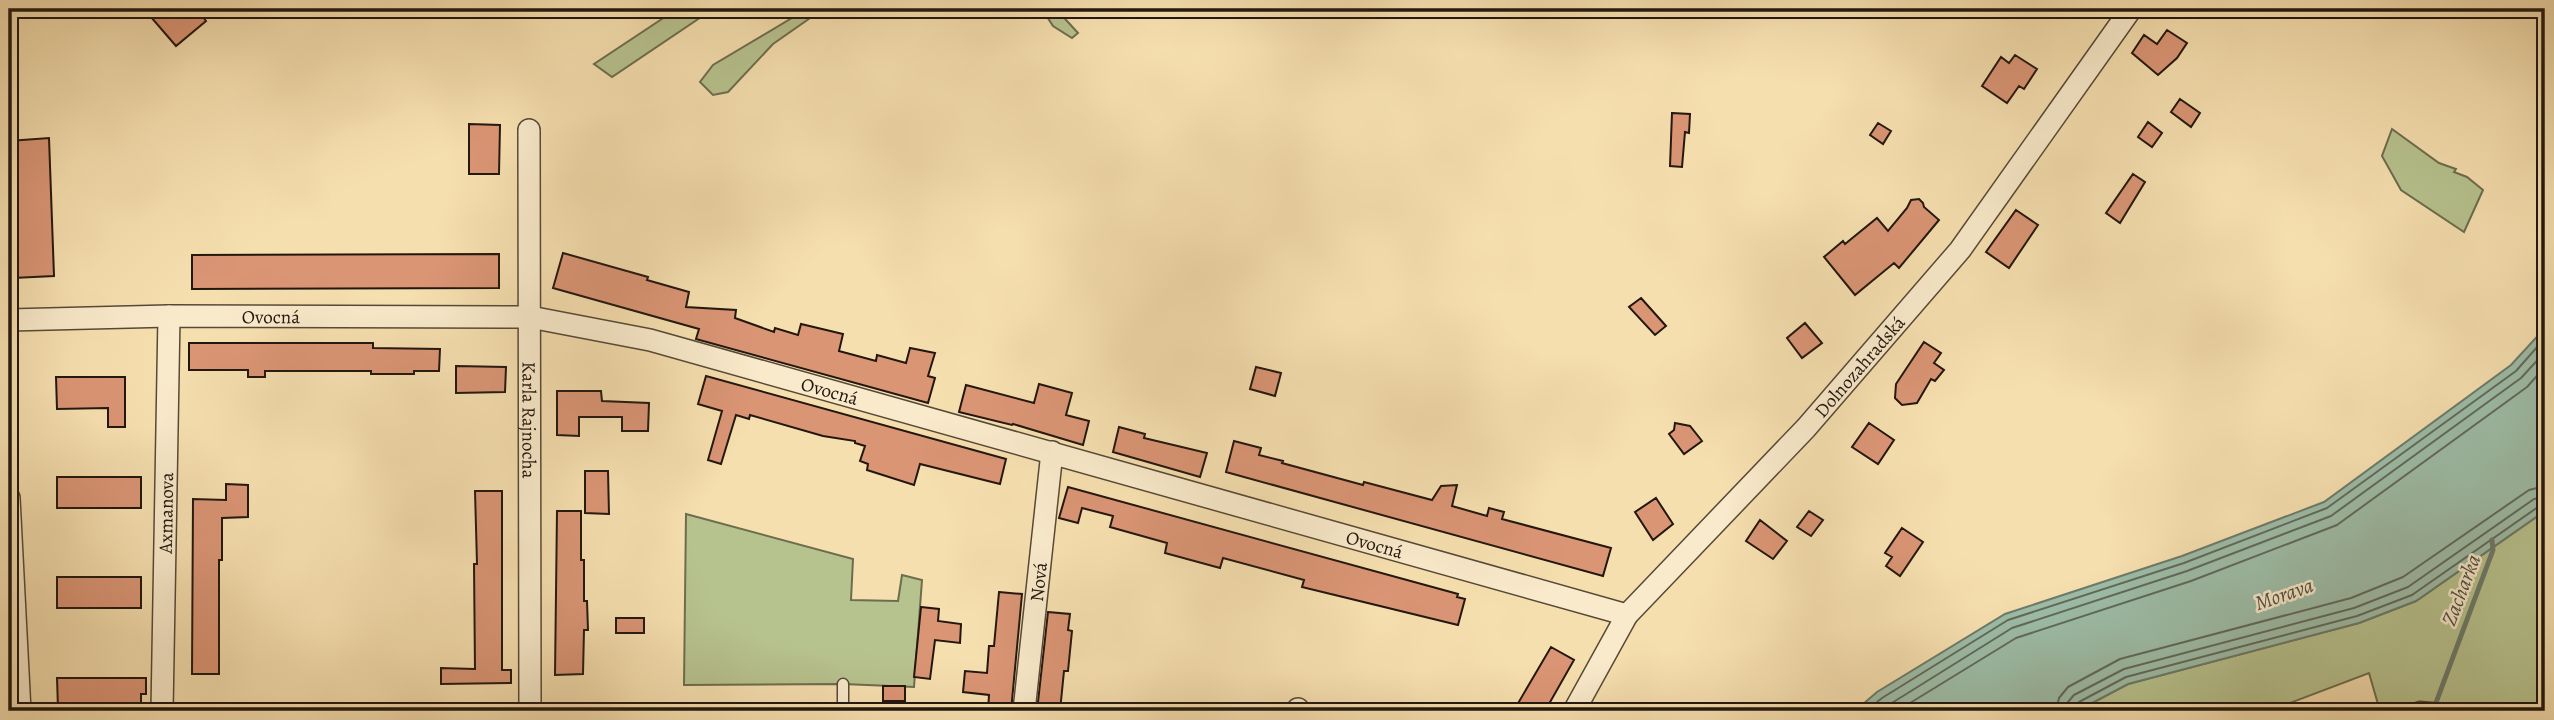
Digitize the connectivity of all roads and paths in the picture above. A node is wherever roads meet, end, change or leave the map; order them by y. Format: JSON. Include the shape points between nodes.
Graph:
{"nodes":[{"id":1,"x":2131,"y":9,"type":"edge"},
{"id":2,"x":529,"y":130,"type":"dead end"},
{"id":3,"x":169,"y":316,"type":"junction"},
{"id":4,"x":530,"y":317,"type":"junction"},
{"id":5,"x":9,"y":320,"type":"edge"},
{"id":6,"x":1052,"y":453,"type":"junction"},
{"id":7,"x":9,"y":498,"type":"edge"},
{"id":8,"x":1627,"y":615,"type":"junction"},
{"id":9,"x":844,"y":684,"type":"dead end"},
{"id":10,"x":2545,"y":703,"type":"edge"},
{"id":11,"x":20,"y":711,"type":"edge"},
{"id":12,"x":162,"y":711,"type":"edge"},
{"id":13,"x":530,"y":711,"type":"edge"},
{"id":14,"x":843,"y":711,"type":"edge"},
{"id":15,"x":1024,"y":711,"type":"edge"},
{"id":16,"x":1574,"y":711,"type":"edge"},
{"id":17,"x":2408,"y":711,"type":"edge"},
{"id":18,"x":2465,"y":711,"type":"edge"},
{"id":19,"x":2538,"y":711,"type":"edge"}],
"edges":[{"from":1,"to":8,"type":"street","name":"Dolnozahradská","via":[[1960,250],[1806,428]]},
{"from":2,"to":4,"type":"street","name":"Karla Rajnocha"},
{"from":3,"to":4,"type":"street","name":"Ovocná"},
{"from":3,"to":5,"type":"street","name":"Ovocná"},
{"from":3,"to":12,"type":"street","name":"Axmanova"},
{"from":4,"to":6,"type":"street","name":"Ovocná","via":[[650,340]]},
{"from":4,"to":13,"type":"street","name":"Karla Rajnocha"},
{"from":6,"to":8,"type":"street","name":"Ovocná"},
{"from":6,"to":15,"type":"street","name":"Nová"},
{"from":7,"to":11,"type":"street"},
{"from":8,"to":16,"type":"street","name":"Dolnozahradská"},
{"from":9,"to":14,"type":"lane"},
{"from":10,"to":19,"type":"lane"},
{"from":17,"to":18,"type":"lane","via":[[2420,707]]}]}
